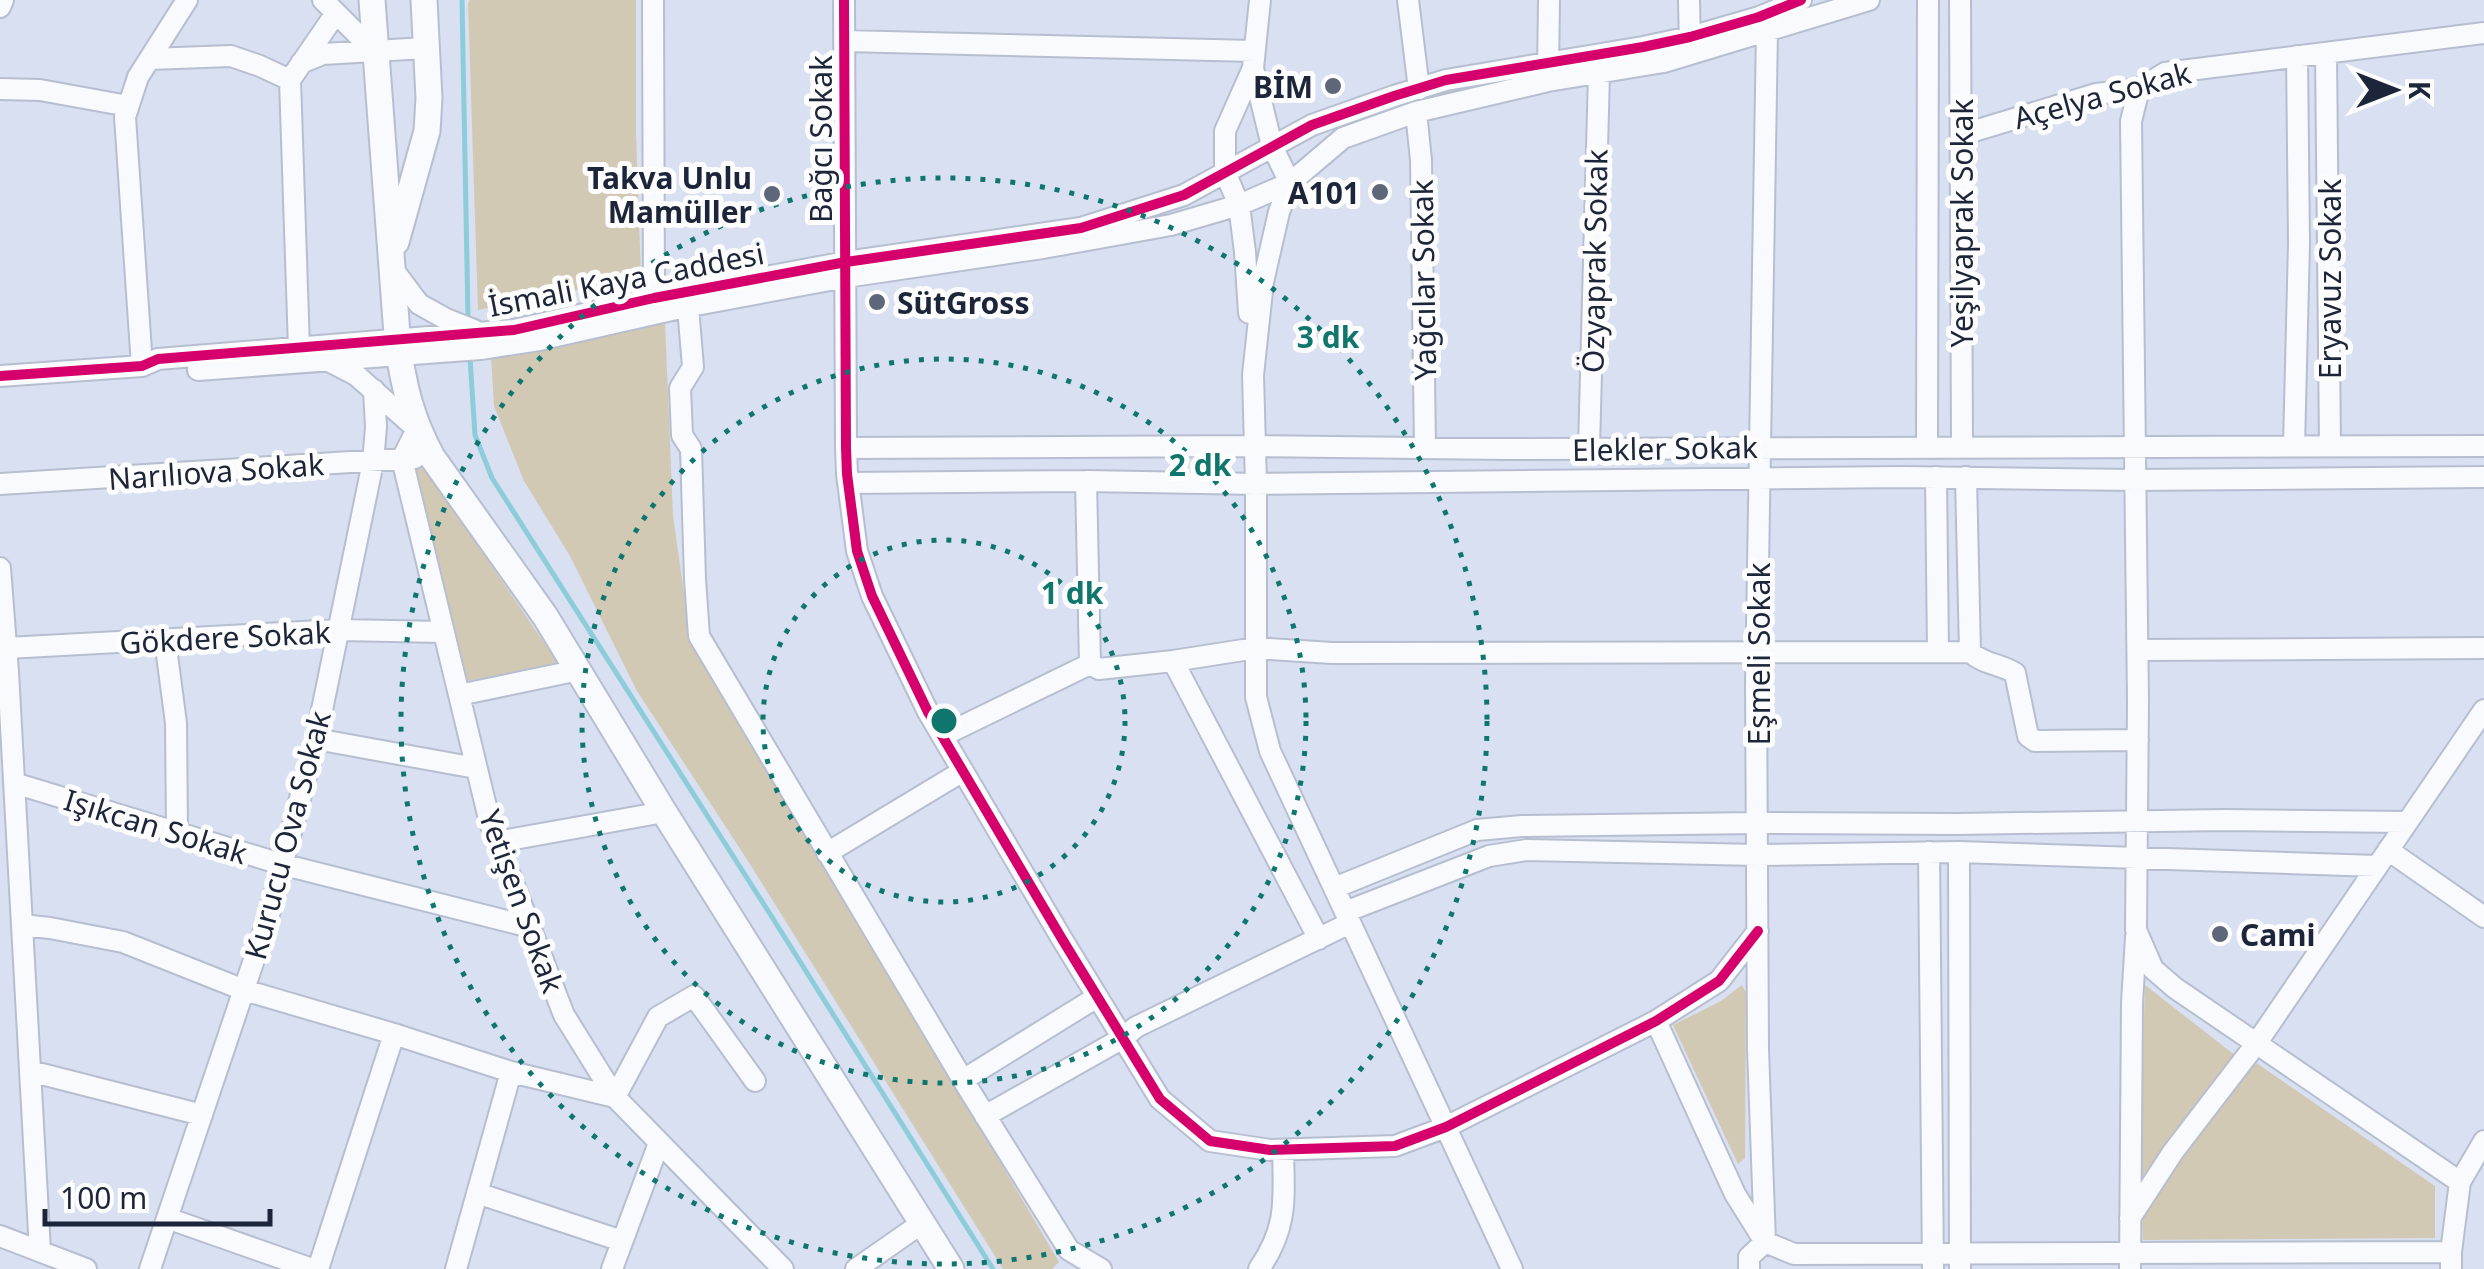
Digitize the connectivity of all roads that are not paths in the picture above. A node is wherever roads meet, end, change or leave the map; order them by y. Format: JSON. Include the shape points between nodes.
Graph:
{"nodes":[{"id":1,"x":4,"y":0,"type":"edge"},
{"id":2,"x":187,"y":0,"type":"edge"},
{"id":3,"x":372,"y":0,"type":"edge"},
{"id":4,"x":424,"y":0,"type":"edge"},
{"id":5,"x":653,"y":0,"type":"edge"},
{"id":6,"x":844,"y":0,"type":"edge"},
{"id":7,"x":1260,"y":0,"type":"edge"},
{"id":8,"x":1408,"y":0,"type":"edge"},
{"id":9,"x":1548,"y":0,"type":"edge"},
{"id":10,"x":1689,"y":0,"type":"edge"},
{"id":11,"x":1801,"y":0,"type":"edge"},
{"id":12,"x":1928,"y":0,"type":"edge"},
{"id":13,"x":1960,"y":0,"type":"edge"},
{"id":14,"x":1855,"y":2,"type":"edge"},
{"id":15,"x":329,"y":6,"type":"edge"},
{"id":16,"x":0,"y":7,"type":"edge"},
{"id":17,"x":1767,"y":31,"type":"junction"},
{"id":18,"x":2484,"y":33,"type":"edge"},
{"id":19,"x":845,"y":41,"type":"junction"},
{"id":20,"x":1690,"y":46,"type":"junction"},
{"id":21,"x":426,"y":48,"type":"junction"},
{"id":22,"x":374,"y":51,"type":"junction"},
{"id":23,"x":2326,"y":53,"type":"junction"},
{"id":24,"x":2296,"y":56,"type":"junction"},
{"id":25,"x":150,"y":59,"type":"junction"},
{"id":26,"x":1254,"y":60,"type":"junction"},
{"id":27,"x":296,"y":72,"type":"junction"},
{"id":28,"x":1548,"y":72,"type":"junction"},
{"id":29,"x":1598,"y":73,"type":"junction"},
{"id":30,"x":1419,"y":88,"type":"junction"},
{"id":31,"x":0,"y":89,"type":"edge"},
{"id":32,"x":2139,"y":89,"type":"junction"},
{"id":33,"x":128,"y":106,"type":"junction"},
{"id":34,"x":1416,"y":112,"type":"junction"},
{"id":35,"x":1960,"y":135,"type":"junction"},
{"id":36,"x":1272,"y":146,"type":"junction"},
{"id":37,"x":1225,"y":172,"type":"junction"},
{"id":38,"x":1290,"y":183,"type":"junction"},
{"id":39,"x":1239,"y":205,"type":"junction"},
{"id":40,"x":391,"y":266,"type":"junction"},
{"id":41,"x":846,"y":270,"type":"junction"},
{"id":42,"x":654,"y":298,"type":"junction"},
{"id":43,"x":688,"y":307,"type":"junction"},
{"id":44,"x":480,"y":332,"type":"junction"},
{"id":45,"x":299,"y":348,"type":"junction"},
{"id":46,"x":398,"y":348,"type":"junction"},
{"id":47,"x":329,"y":361,"type":"junction"},
{"id":48,"x":142,"y":366,"type":"junction"},
{"id":49,"x":1253,"y":375,"type":"junction"},
{"id":50,"x":0,"y":376,"type":"edge"},
{"id":51,"x":374,"y":390,"type":"junction"},
{"id":52,"x":417,"y":429,"type":"junction"},
{"id":53,"x":1255,"y":446,"type":"junction"},
{"id":54,"x":1927,"y":446,"type":"junction"},
{"id":55,"x":1962,"y":446,"type":"junction"},
{"id":56,"x":2135,"y":446,"type":"junction"},
{"id":57,"x":2294,"y":446,"type":"junction"},
{"id":58,"x":2330,"y":446,"type":"junction"},
{"id":59,"x":2484,"y":446,"type":"edge"},
{"id":60,"x":1760,"y":447,"type":"junction"},
{"id":61,"x":846,"y":448,"type":"junction"},
{"id":62,"x":1425,"y":448,"type":"junction"},
{"id":63,"x":1589,"y":448,"type":"junction"},
{"id":64,"x":432,"y":456,"type":"junction"},
{"id":65,"x":402,"y":459,"type":"junction"},
{"id":66,"x":372,"y":462,"type":"junction"},
{"id":67,"x":2484,"y":476,"type":"edge"},
{"id":68,"x":1936,"y":477,"type":"junction"},
{"id":69,"x":1966,"y":478,"type":"junction"},
{"id":70,"x":1760,"y":480,"type":"junction"},
{"id":71,"x":2136,"y":480,"type":"junction"},
{"id":72,"x":1086,"y":482,"type":"junction"},
{"id":73,"x":848,"y":483,"type":"junction"},
{"id":74,"x":0,"y":484,"type":"edge"},
{"id":75,"x":1256,"y":484,"type":"junction"},
{"id":76,"x":0,"y":568,"type":"edge"},
{"id":77,"x":339,"y":630,"type":"junction"},
{"id":78,"x":443,"y":632,"type":"junction"},
{"id":79,"x":165,"y":640,"type":"junction"},
{"id":80,"x":7,"y":648,"type":"junction"},
{"id":81,"x":1256,"y":648,"type":"junction"},
{"id":82,"x":2484,"y":648,"type":"edge"},
{"id":83,"x":2138,"y":650,"type":"junction"},
{"id":84,"x":1938,"y":652,"type":"junction"},
{"id":85,"x":1970,"y":652,"type":"junction"},
{"id":86,"x":1757,"y":653,"type":"junction"},
{"id":87,"x":1174,"y":661,"type":"junction"},
{"id":88,"x":1090,"y":664,"type":"junction"},
{"id":89,"x":579,"y":670,"type":"junction"},
{"id":90,"x":4,"y":672,"type":"edge"},
{"id":91,"x":459,"y":695,"type":"junction"},
{"id":92,"x":2484,"y":710,"type":"edge"},
{"id":93,"x":942,"y":736,"type":"junction"},
{"id":94,"x":316,"y":738,"type":"junction"},
{"id":95,"x":2138,"y":740,"type":"junction"},
{"id":96,"x":476,"y":768,"type":"junction"},
{"id":97,"x":963,"y":771,"type":"junction"},
{"id":98,"x":14,"y":783,"type":"junction"},
{"id":99,"x":664,"y":812,"type":"junction"},
{"id":100,"x":2137,"y":821,"type":"junction"},
{"id":101,"x":2407,"y":822,"type":"junction"},
{"id":102,"x":1757,"y":823,"type":"junction"},
{"id":103,"x":177,"y":832,"type":"junction"},
{"id":104,"x":497,"y":842,"type":"junction"},
{"id":105,"x":1929,"y":852,"type":"junction"},
{"id":106,"x":1958,"y":852,"type":"junction"},
{"id":107,"x":827,"y":853,"type":"junction"},
{"id":108,"x":1758,"y":855,"type":"junction"},
{"id":109,"x":2137,"y":858,"type":"junction"},
{"id":110,"x":2383,"y":858,"type":"junction"},
{"id":111,"x":281,"y":864,"type":"junction"},
{"id":112,"x":1334,"y":888,"type":"junction"},
{"id":113,"x":1347,"y":917,"type":"junction"},
{"id":114,"x":2484,"y":917,"type":"edge"},
{"id":115,"x":22,"y":925,"type":"junction"},
{"id":116,"x":530,"y":928,"type":"junction"},
{"id":117,"x":2136,"y":930,"type":"junction"},
{"id":118,"x":1758,"y":931,"type":"junction"},
{"id":119,"x":1319,"y":939,"type":"junction"},
{"id":120,"x":244,"y":990,"type":"junction"},
{"id":121,"x":1098,"y":997,"type":"junction"},
{"id":122,"x":1656,"y":1021,"type":"junction"},
{"id":123,"x":394,"y":1034,"type":"junction"},
{"id":124,"x":1123,"y":1038,"type":"junction"},
{"id":125,"x":2256,"y":1044,"type":"junction"},
{"id":126,"x":30,"y":1071,"type":"junction"},
{"id":127,"x":510,"y":1072,"type":"junction"},
{"id":128,"x":963,"y":1080,"type":"junction"},
{"id":129,"x":755,"y":1081,"type":"dead end"},
{"id":130,"x":615,"y":1097,"type":"junction"},
{"id":131,"x":202,"y":1115,"type":"junction"},
{"id":132,"x":985,"y":1116,"type":"junction"},
{"id":133,"x":1446,"y":1128,"type":"junction"},
{"id":134,"x":2484,"y":1140,"type":"edge"},
{"id":135,"x":659,"y":1143,"type":"junction"},
{"id":136,"x":1283,"y":1150,"type":"junction"},
{"id":137,"x":2460,"y":1182,"type":"junction"},
{"id":138,"x":477,"y":1192,"type":"junction"},
{"id":139,"x":167,"y":1218,"type":"junction"},
{"id":140,"x":2130,"y":1218,"type":"junction"},
{"id":141,"x":922,"y":1223,"type":"junction"},
{"id":142,"x":0,"y":1236,"type":"edge"},
{"id":143,"x":622,"y":1240,"type":"junction"},
{"id":144,"x":1765,"y":1242,"type":"junction"},
{"id":145,"x":40,"y":1251,"type":"junction"},
{"id":146,"x":2451,"y":1260,"type":"edge"},
{"id":147,"x":1933,"y":1261,"type":"edge"},
{"id":148,"x":1959,"y":1261,"type":"edge"},
{"id":149,"x":2130,"y":1261,"type":"edge"},
{"id":150,"x":2165,"y":1261,"type":"edge"},
{"id":151,"x":1078,"y":1263,"type":"edge"},
{"id":152,"x":86,"y":1269,"type":"edge"},
{"id":153,"x":150,"y":1269,"type":"edge"},
{"id":154,"x":315,"y":1269,"type":"edge"},
{"id":155,"x":456,"y":1269,"type":"edge"},
{"id":156,"x":612,"y":1269,"type":"edge"},
{"id":157,"x":783,"y":1269,"type":"edge"},
{"id":158,"x":856,"y":1269,"type":"edge"},
{"id":159,"x":951,"y":1269,"type":"edge"},
{"id":160,"x":1102,"y":1269,"type":"edge"},
{"id":161,"x":1259,"y":1269,"type":"edge"},
{"id":162,"x":1512,"y":1269,"type":"edge"},
{"id":163,"x":1749,"y":1269,"type":"edge"}],
"edges":[{"from":1,"to":16,"type":"street"},
{"from":2,"to":25,"type":"street"},
{"from":3,"to":22,"type":"main road"},
{"from":4,"to":21,"type":"main road"},
{"from":5,"to":42,"type":"street"},
{"from":6,"to":19,"type":"street","name":"Bağcı Sokak"},
{"from":7,"to":26,"type":"street"},
{"from":8,"to":30,"type":"street"},
{"from":9,"to":28,"type":"street"},
{"from":10,"to":20,"type":"street"},
{"from":11,"to":20,"type":"street"},
{"from":12,"to":54,"type":"street","name":"Yeşilyaprak Sokak"},
{"from":13,"to":35,"type":"street","name":"Yeşilyaprak Sokak"},
{"from":14,"to":17,"type":"street","name":"İsmali Kaya Caddesi"},
{"from":15,"to":22,"type":"street"},
{"from":15,"to":27,"type":"street"},
{"from":17,"to":20,"type":"street","name":"İsmali Kaya Caddesi"},
{"from":17,"to":60,"type":"street","name":"Eşmeli Sokak"},
{"from":18,"to":23,"type":"street","name":"Açelya Sokak"},
{"from":19,"to":26,"type":"street"},
{"from":19,"to":41,"type":"street","name":"Bağcı Sokak"},
{"from":20,"to":28,"type":"street","via":[[1643,48]]},
{"from":20,"to":29,"type":"street","name":"İsmali Kaya Caddesi","via":[[1664,62]]},
{"from":21,"to":22,"type":"street"},
{"from":21,"to":40,"type":"main road","via":[[427,131]]},
{"from":22,"to":27,"type":"street","via":[[324,54]]},
{"from":22,"to":40,"type":"main road"},
{"from":23,"to":24,"type":"street","name":"Açelya Sokak"},
{"from":23,"to":58,"type":"street","name":"Eryavuz Sokak"},
{"from":24,"to":32,"type":"street","name":"Açelya Sokak","via":[[2164,73]]},
{"from":24,"to":57,"type":"street","name":"Eryavuz Sokak"},
{"from":25,"to":27,"type":"street","via":[[231,56]]},
{"from":25,"to":33,"type":"street"},
{"from":26,"to":36,"type":"street"},
{"from":26,"to":37,"type":"street","via":[[1225,130]]},
{"from":27,"to":45,"type":"street"},
{"from":28,"to":29,"type":"street","name":"İsmali Kaya Caddesi"},
{"from":28,"to":30,"type":"street","name":"İsmali Kaya Caddesi"},
{"from":28,"to":34,"type":"street","name":"İsmali Kaya Caddesi"},
{"from":29,"to":63,"type":"street","name":"Özyaprak Sokak"},
{"from":30,"to":36,"type":"street","name":"İsmali Kaya Caddesi"},
{"from":31,"to":33,"type":"street"},
{"from":32,"to":35,"type":"street","name":"Açelya Sokak","via":[[2096,94]]},
{"from":32,"to":56,"type":"street","via":[[2131,121]]},
{"from":33,"to":48,"type":"street"},
{"from":34,"to":38,"type":"street","name":"İsmali Kaya Caddesi","via":[[1343,138]]},
{"from":34,"to":62,"type":"street","name":"Yağcılar Sokak"},
{"from":35,"to":55,"type":"street","name":"Yeşilyaprak Sokak"},
{"from":36,"to":37,"type":"street","name":"İsmali Kaya Caddesi"},
{"from":36,"to":38,"type":"street"},
{"from":37,"to":39,"type":"street"},
{"from":37,"to":41,"type":"street","name":"İsmali Kaya Caddesi","via":[[1184,195],[1081,228]]},
{"from":38,"to":39,"type":"street","name":"İsmali Kaya Caddesi"},
{"from":38,"to":49,"type":"street","via":[[1262,282]]},
{"from":39,"to":41,"type":"street","name":"İsmali Kaya Caddesi","via":[[1044,248]]},
{"from":39,"to":49,"type":"street"},
{"from":40,"to":44,"type":"street","via":[[419,304]]},
{"from":40,"to":46,"type":"main road"},
{"from":41,"to":42,"type":"street","name":"İsmali Kaya Caddesi"},
{"from":41,"to":43,"type":"street","name":"İsmali Kaya Caddesi"},
{"from":41,"to":61,"type":"street","name":"Bağcı Sokak"},
{"from":42,"to":44,"type":"street","name":"İsmali Kaya Caddesi"},
{"from":43,"to":46,"type":"street","name":"İsmali Kaya Caddesi","via":[[481,350]]},
{"from":43,"to":107,"type":"street","via":[[693,367],[680,388],[682,434],[691,449],[699,636]]},
{"from":44,"to":46,"type":"street","name":"İsmali Kaya Caddesi"},
{"from":45,"to":46,"type":"street","name":"İsmali Kaya Caddesi"},
{"from":45,"to":48,"type":"street","name":"İsmali Kaya Caddesi","via":[[158,359]]},
{"from":46,"to":47,"type":"street","name":"İsmali Kaya Caddesi"},
{"from":46,"to":52,"type":"main road"},
{"from":47,"to":48,"type":"street","name":"İsmali Kaya Caddesi","via":[[158,372]]},
{"from":47,"to":51,"type":"street"},
{"from":48,"to":50,"type":"street","name":"İsmali Kaya Caddesi"},
{"from":49,"to":53,"type":"street"},
{"from":51,"to":52,"type":"street"},
{"from":51,"to":66,"type":"street","name":"Kurucu Ova Sokak"},
{"from":52,"to":64,"type":"main road"},
{"from":52,"to":65,"type":"street"},
{"from":53,"to":61,"type":"street","name":"Elekler Sokak"},
{"from":53,"to":62,"type":"street","name":"Elekler Sokak"},
{"from":53,"to":75,"type":"street"},
{"from":54,"to":55,"type":"street","name":"Elekler Sokak"},
{"from":54,"to":60,"type":"street","name":"Elekler Sokak"},
{"from":55,"to":56,"type":"street","name":"Elekler Sokak"},
{"from":56,"to":57,"type":"street","name":"Elekler Sokak"},
{"from":56,"to":71,"type":"street"},
{"from":57,"to":58,"type":"street","name":"Elekler Sokak"},
{"from":58,"to":59,"type":"street","name":"Elekler Sokak"},
{"from":60,"to":63,"type":"street","name":"Elekler Sokak"},
{"from":60,"to":70,"type":"street","name":"Eşmeli Sokak"},
{"from":61,"to":73,"type":"street","name":"Bağcı Sokak"},
{"from":62,"to":63,"type":"street","name":"Elekler Sokak"},
{"from":64,"to":65,"type":"street","name":"Narılıova Sokak"},
{"from":64,"to":89,"type":"main road"},
{"from":65,"to":66,"type":"street","name":"Narılıova Sokak"},
{"from":65,"to":78,"type":"street","name":"Yetişen Sokak"},
{"from":66,"to":74,"type":"street","name":"Narılıova Sokak"},
{"from":66,"to":77,"type":"street","name":"Kurucu Ova Sokak"},
{"from":67,"to":71,"type":"street","name":"Elekler Sokak"},
{"from":68,"to":69,"type":"street","name":"Elekler Sokak"},
{"from":68,"to":70,"type":"street","name":"Elekler Sokak"},
{"from":68,"to":84,"type":"street"},
{"from":69,"to":71,"type":"street","name":"Elekler Sokak"},
{"from":69,"to":85,"type":"street"},
{"from":70,"to":75,"type":"street","name":"Elekler Sokak"},
{"from":70,"to":86,"type":"street","name":"Eşmeli Sokak"},
{"from":71,"to":83,"type":"street"},
{"from":72,"to":73,"type":"street","name":"Elekler Sokak"},
{"from":72,"to":75,"type":"street","name":"Elekler Sokak"},
{"from":72,"to":88,"type":"street"},
{"from":73,"to":93,"type":"street","name":"Bağcı Sokak","via":[[857,551],[872,596]]},
{"from":75,"to":81,"type":"street"},
{"from":76,"to":80,"type":"street"},
{"from":77,"to":78,"type":"street","name":"Gökdere Sokak"},
{"from":77,"to":79,"type":"street","name":"Gökdere Sokak"},
{"from":77,"to":94,"type":"street","name":"Kurucu Ova Sokak"},
{"from":78,"to":91,"type":"street","name":"Yetişen Sokak"},
{"from":79,"to":80,"type":"street","name":"Gökdere Sokak"},
{"from":79,"to":103,"type":"street","via":[[176,722]]},
{"from":80,"to":90,"type":"street"},
{"from":81,"to":86,"type":"street"},
{"from":81,"to":87,"type":"street"},
{"from":81,"to":112,"type":"street","via":[[1256,697],[1270,751]]},
{"from":82,"to":83,"type":"street"},
{"from":83,"to":95,"type":"street"},
{"from":84,"to":85,"type":"street"},
{"from":84,"to":86,"type":"street"},
{"from":85,"to":95,"type":"street","via":[[2015,673],[2028,736],[2035,741]]},
{"from":86,"to":102,"type":"street","name":"Eşmeli Sokak"},
{"from":87,"to":88,"type":"street","via":[[1099,669]]},
{"from":87,"to":119,"type":"street"},
{"from":88,"to":93,"type":"street"},
{"from":89,"to":91,"type":"street"},
{"from":89,"to":99,"type":"main road"},
{"from":90,"to":98,"type":"street"},
{"from":91,"to":96,"type":"street","name":"Yetişen Sokak"},
{"from":92,"to":101,"type":"street"},
{"from":93,"to":97,"type":"street","name":"Bağcı Sokak"},
{"from":94,"to":96,"type":"street"},
{"from":94,"to":111,"type":"street","name":"Kurucu Ova Sokak"},
{"from":95,"to":100,"type":"street"},
{"from":96,"to":104,"type":"street","name":"Yetişen Sokak"},
{"from":97,"to":107,"type":"street"},
{"from":97,"to":121,"type":"street","name":"Bağcı Sokak"},
{"from":98,"to":103,"type":"street","name":"Işıkcan Sokak"},
{"from":98,"to":115,"type":"street"},
{"from":99,"to":104,"type":"street"},
{"from":99,"to":141,"type":"main road"},
{"from":100,"to":101,"type":"street"},
{"from":100,"to":102,"type":"street"},
{"from":100,"to":109,"type":"street"},
{"from":101,"to":110,"type":"street"},
{"from":102,"to":108,"type":"street","name":"Eşmeli Sokak"},
{"from":102,"to":112,"type":"street","via":[[1478,830]]},
{"from":103,"to":111,"type":"street","name":"Işıkcan Sokak"},
{"from":104,"to":116,"type":"street","name":"Yetişen Sokak"},
{"from":105,"to":106,"type":"street"},
{"from":105,"to":108,"type":"street"},
{"from":105,"to":147,"type":"street"},
{"from":106,"to":109,"type":"street"},
{"from":106,"to":148,"type":"street"},
{"from":107,"to":128,"type":"street"},
{"from":108,"to":113,"type":"street","via":[[1527,850],[1489,856]]},
{"from":108,"to":118,"type":"street","name":"Eşmeli Sokak"},
{"from":109,"to":110,"type":"street"},
{"from":109,"to":117,"type":"street"},
{"from":110,"to":114,"type":"street"},
{"from":110,"to":125,"type":"street"},
{"from":111,"to":116,"type":"street","name":"Işıkcan Sokak"},
{"from":111,"to":120,"type":"street","name":"Kurucu Ova Sokak"},
{"from":112,"to":113,"type":"street"},
{"from":113,"to":119,"type":"street"},
{"from":113,"to":133,"type":"street"},
{"from":115,"to":120,"type":"street","via":[[123,942]]},
{"from":115,"to":126,"type":"street"},
{"from":116,"to":130,"type":"street","name":"Yetişen Sokak","via":[[564,1016]]},
{"from":117,"to":125,"type":"street","via":[[2152,969]]},
{"from":117,"to":140,"type":"street"},
{"from":118,"to":122,"type":"street","name":"Bağcı Sokak","via":[[1719,981]]},
{"from":118,"to":144,"type":"street","name":"Eşmeli Sokak"},
{"from":119,"to":124,"type":"street"},
{"from":120,"to":123,"type":"street"},
{"from":120,"to":131,"type":"street","name":"Kurucu Ova Sokak"},
{"from":121,"to":124,"type":"street","name":"Bağcı Sokak"},
{"from":121,"to":128,"type":"street"},
{"from":122,"to":133,"type":"street","name":"Bağcı Sokak"},
{"from":122,"to":144,"type":"street","via":[[1735,1194]]},
{"from":123,"to":127,"type":"street"},
{"from":123,"to":154,"type":"street"},
{"from":124,"to":132,"type":"street"},
{"from":124,"to":136,"type":"street","name":"Bağcı Sokak","via":[[1160,1099],[1210,1141]]},
{"from":125,"to":137,"type":"street"},
{"from":125,"to":140,"type":"street"},
{"from":126,"to":131,"type":"street"},
{"from":126,"to":145,"type":"street"},
{"from":127,"to":130,"type":"street"},
{"from":127,"to":138,"type":"street"},
{"from":128,"to":132,"type":"street"},
{"from":129,"to":130,"type":"street","via":[[694,996],[658,1017]]},
{"from":130,"to":135,"type":"street","name":"Yetişen Sokak"},
{"from":131,"to":139,"type":"street","name":"Kurucu Ova Sokak"},
{"from":132,"to":151,"type":"street"},
{"from":133,"to":136,"type":"street","name":"Bağcı Sokak","via":[[1395,1146]]},
{"from":133,"to":162,"type":"street"},
{"from":134,"to":137,"type":"street"},
{"from":135,"to":143,"type":"street"},
{"from":135,"to":157,"type":"street","name":"Yetişen Sokak"},
{"from":136,"to":161,"type":"street","via":[[1280,1230]]},
{"from":137,"to":146,"type":"street"},
{"from":138,"to":143,"type":"street"},
{"from":138,"to":155,"type":"street"},
{"from":139,"to":153,"type":"street","name":"Kurucu Ova Sokak"},
{"from":139,"to":154,"type":"street"},
{"from":140,"to":149,"type":"street"},
{"from":141,"to":158,"type":"street"},
{"from":141,"to":159,"type":"main road"},
{"from":142,"to":145,"type":"street"},
{"from":143,"to":156,"type":"street"},
{"from":144,"to":147,"type":"street","via":[[1794,1254]]},
{"from":144,"to":163,"type":"street","via":[[1749,1257]]},
{"from":145,"to":152,"type":"street"},
{"from":146,"to":150,"type":"street"},
{"from":147,"to":148,"type":"street"},
{"from":148,"to":149,"type":"street"},
{"from":149,"to":150,"type":"street"},
{"from":151,"to":160,"type":"street"}]}
